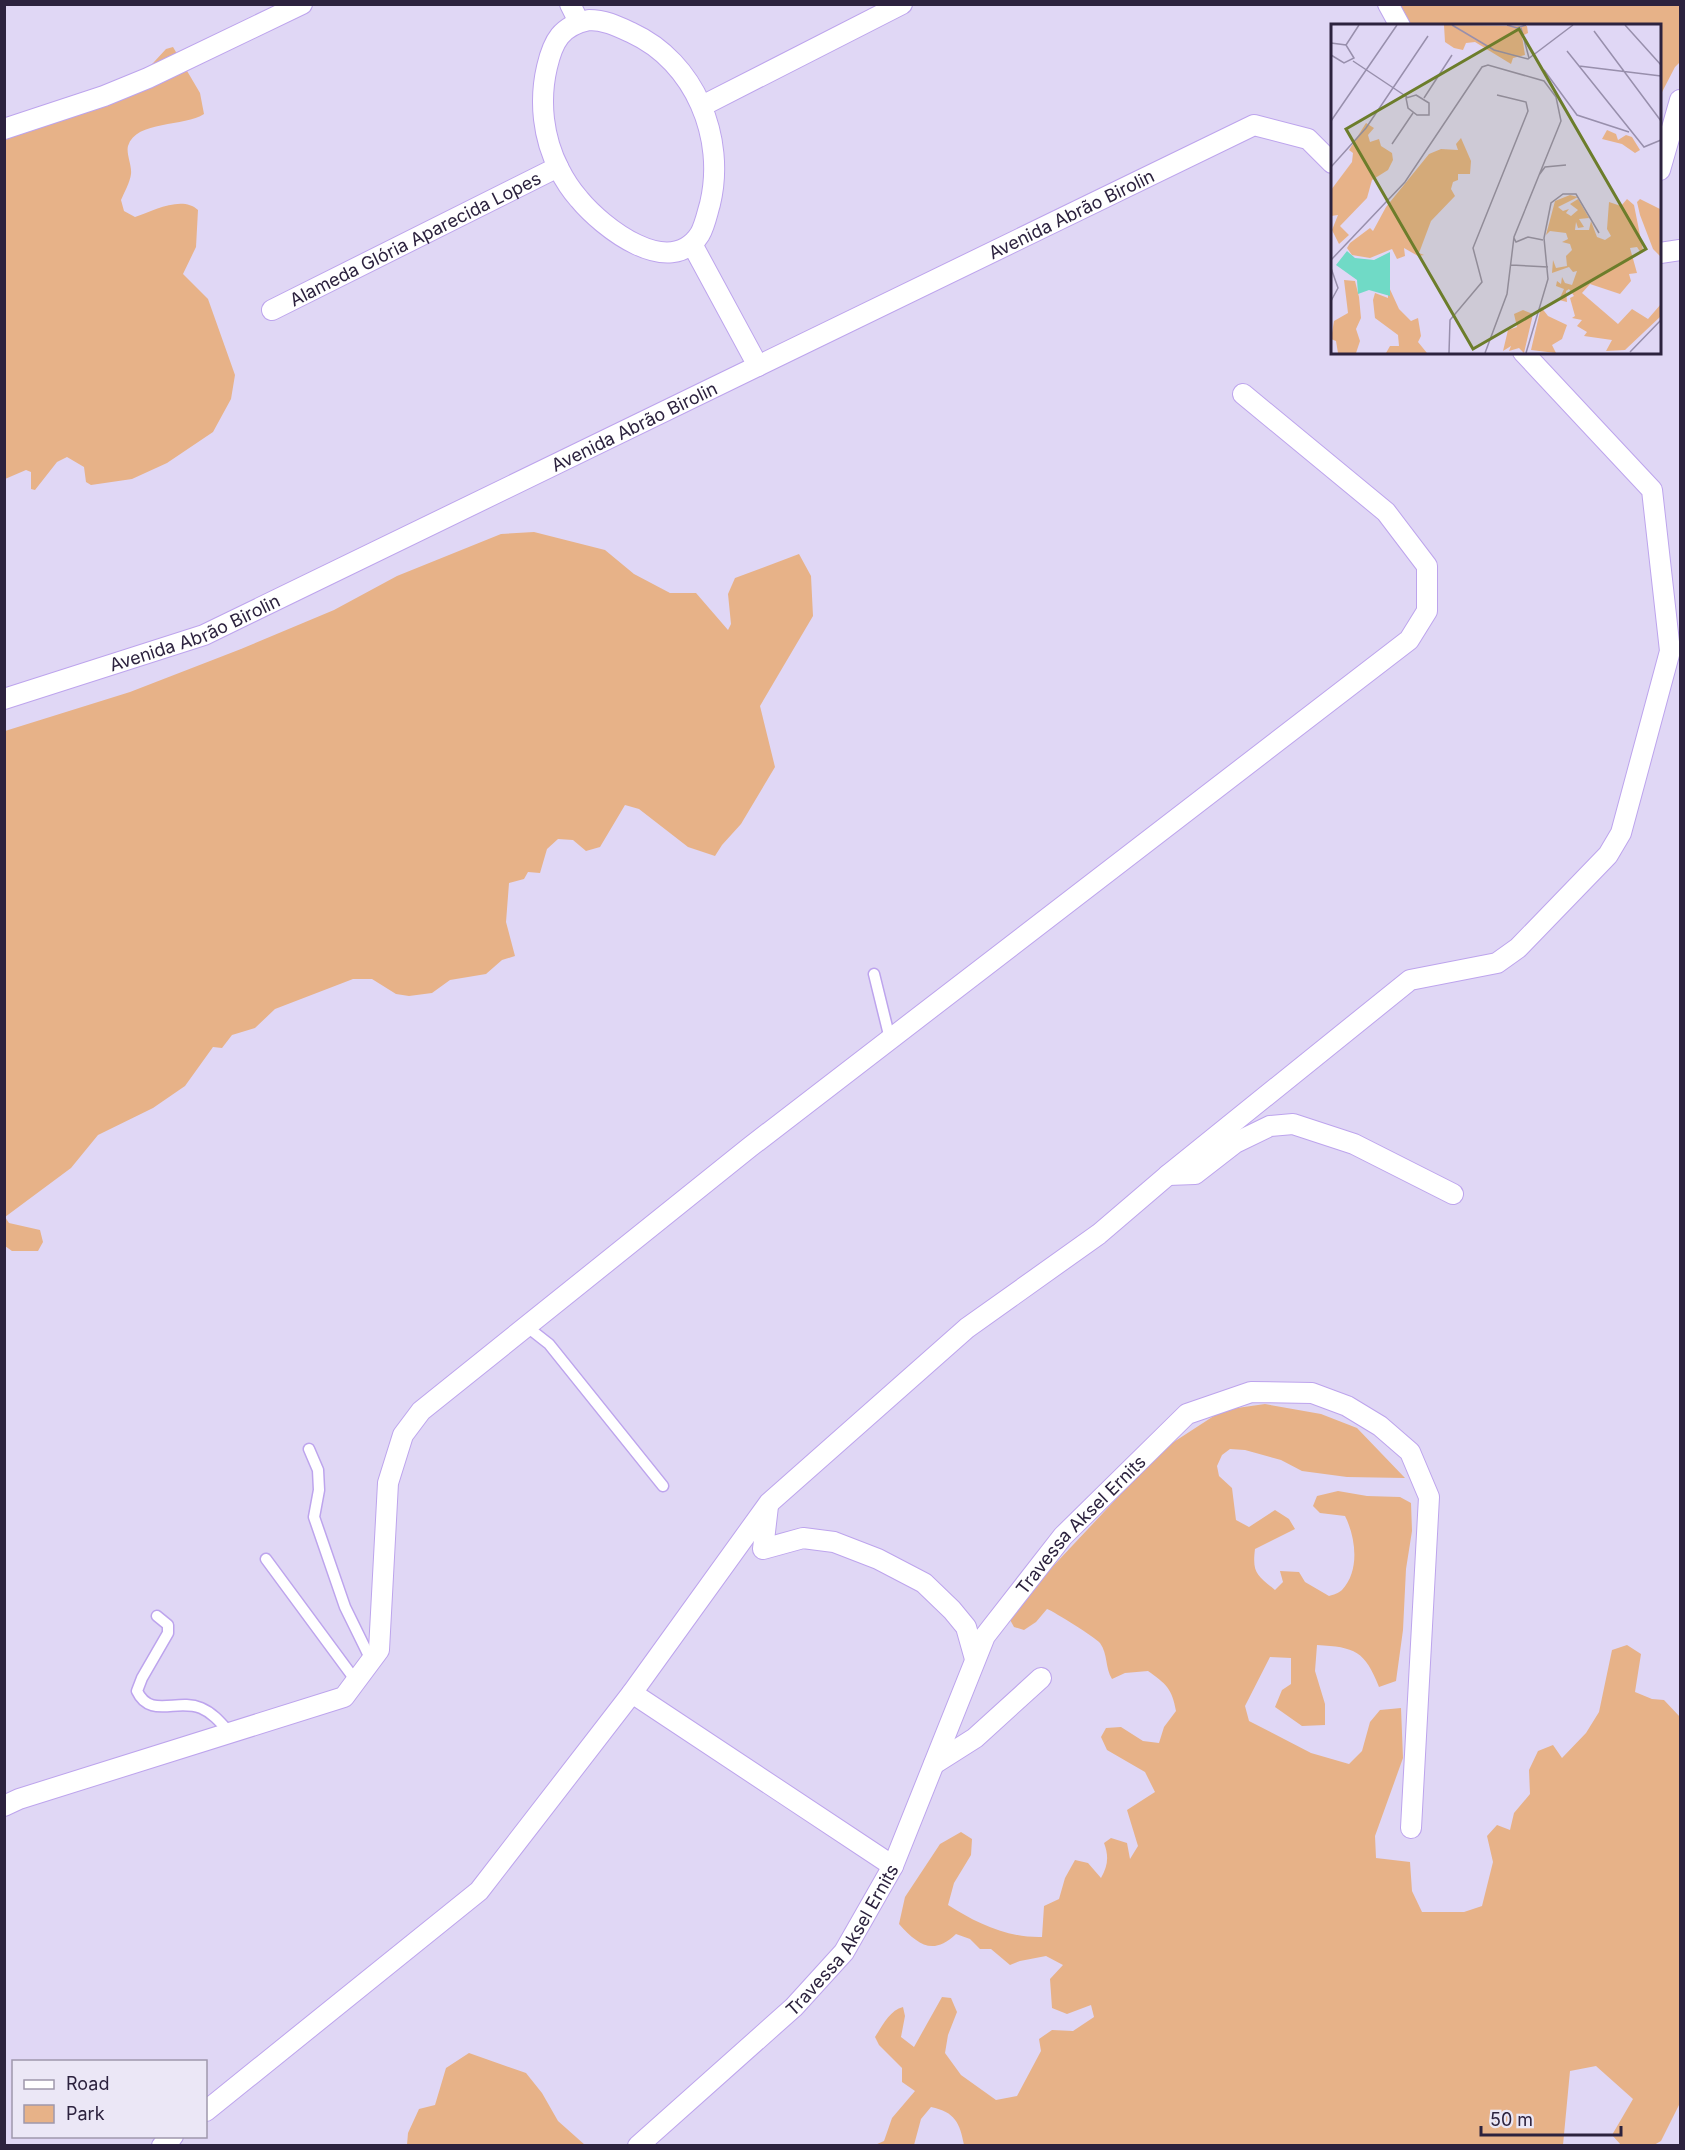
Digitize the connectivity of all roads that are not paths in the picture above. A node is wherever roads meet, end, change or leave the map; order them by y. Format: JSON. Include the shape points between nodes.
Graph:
{"nodes":[{"id":1,"x":302,"y":4,"type":"edge"},
{"id":2,"x":570,"y":4,"type":"edge"},
{"id":3,"x":902,"y":4,"type":"edge"},
{"id":4,"x":1388,"y":4,"type":"edge"},
{"id":5,"x":579,"y":22,"type":"junction"},
{"id":6,"x":1399,"y":24,"type":"edge"},
{"id":7,"x":1680,"y":100,"type":"edge"},
{"id":8,"x":702,"y":106,"type":"junction"},
{"id":9,"x":4,"y":129,"type":"edge"},
{"id":10,"x":1331,"y":162,"type":"edge"},
{"id":11,"x":1661,"y":163,"type":"edge"},
{"id":12,"x":558,"y":167,"type":"junction"},
{"id":13,"x":692,"y":244,"type":"junction"},
{"id":14,"x":1680,"y":250,"type":"edge"},
{"id":15,"x":1661,"y":252,"type":"edge"},
{"id":16,"x":272,"y":310,"type":"dead end"},
{"id":17,"x":1526,"y":354,"type":"edge"},
{"id":18,"x":758,"y":366,"type":"junction"},
{"id":19,"x":1243,"y":394,"type":"dead end"},
{"id":20,"x":4,"y":699,"type":"edge"},
{"id":21,"x":874,"y":974,"type":"dead end"},
{"id":22,"x":890,"y":1039,"type":"junction"},
{"id":23,"x":1168,"y":1175,"type":"junction"},
{"id":24,"x":1453,"y":1194,"type":"dead end"},
{"id":25,"x":526,"y":1326,"type":"junction"},
{"id":26,"x":309,"y":1449,"type":"dead end"},
{"id":27,"x":663,"y":1486,"type":"dead end"},
{"id":28,"x":769,"y":1503,"type":"junction"},
{"id":29,"x":266,"y":1559,"type":"dead end"},
{"id":30,"x":157,"y":1616,"type":"dead end"},
{"id":31,"x":975,"y":1659,"type":"junction"},
{"id":32,"x":371,"y":1660,"type":"junction"},
{"id":33,"x":1041,"y":1678,"type":"dead end"},
{"id":34,"x":356,"y":1681,"type":"junction"},
{"id":35,"x":632,"y":1693,"type":"junction"},
{"id":36,"x":230,"y":1733,"type":"junction"},
{"id":37,"x":934,"y":1764,"type":"junction"},
{"id":38,"x":4,"y":1806,"type":"edge"},
{"id":39,"x":1411,"y":1828,"type":"dead end"},
{"id":40,"x":893,"y":1866,"type":"junction"},
{"id":41,"x":207,"y":2110,"type":"edge"},
{"id":42,"x":638,"y":2145,"type":"edge"}],
"edges":[{"from":1,"to":9,"type":"street","via":[[148,78]]},
{"from":2,"to":5,"type":"street"},
{"from":3,"to":8,"type":"street"},
{"from":4,"to":6,"type":"street"},
{"from":5,"to":8,"type":"street","via":[[609,22],[653,45],[681,72]]},
{"from":5,"to":12,"type":"street","via":[[556,40],[544,77],[543,114]]},
{"from":7,"to":11,"type":"street"},
{"from":8,"to":13,"type":"street","via":[[713,141],[714,179],[704,226]]},
{"from":10,"to":18,"type":"street","name":"Avenida Abrão Birolin","via":[[1308,139],[1254,125]]},
{"from":12,"to":13,"type":"street","via":[[578,199],[622,236],[656,252],[674,252]]},
{"from":12,"to":16,"type":"street","name":"Alameda Glória Aparecida Lopes"},
{"from":13,"to":18,"type":"street"},
{"from":14,"to":15,"type":"street"},
{"from":17,"to":23,"type":"street","via":[[1652,490],[1670,651],[1621,833],[1608,855],[1518,948],[1497,963],[1410,980]]},
{"from":18,"to":20,"type":"street","name":"Avenida Abrão Birolin","via":[[204,635]]},
{"from":19,"to":22,"type":"street","via":[[1386,512],[1427,566],[1427,612],[1409,639]]},
{"from":21,"to":22,"type":"lane"},
{"from":22,"to":25,"type":"street"},
{"from":23,"to":24,"type":"street","via":[[1195,1174],[1235,1143],[1270,1126],[1293,1124],[1354,1144]]},
{"from":23,"to":28,"type":"street","via":[[1099,1234],[967,1328]]},
{"from":25,"to":27,"type":"lane","via":[[549,1344]]},
{"from":25,"to":32,"type":"street","via":[[421,1411],[403,1435],[388,1483],[379,1650]]},
{"from":26,"to":32,"type":"lane","via":[[318,1470],[314,1517],[345,1607]]},
{"from":28,"to":31,"type":"street","via":[[763,1549],[803,1538],[834,1542],[878,1559],[924,1583],[952,1610],[966,1627]]},
{"from":28,"to":35,"type":"street"},
{"from":29,"to":34,"type":"lane"},
{"from":30,"to":36,"type":"lane","via":[[168,1625],[168,1632],[142,1678],[138,1691],[142,1701],[152,1707],[199,1707]]},
{"from":31,"to":37,"type":"street","name":"Travessa Aksel Ernits"},
{"from":31,"to":39,"type":"street","name":"Travessa Aksel Ernits","via":[[985,1636],[1063,1536],[1187,1414],[1251,1392],[1312,1393],[1347,1406],[1380,1426],[1410,1452],[1429,1497]]},
{"from":32,"to":34,"type":"street"},
{"from":33,"to":37,"type":"street","via":[[975,1738]]},
{"from":34,"to":36,"type":"street","via":[[344,1697]]},
{"from":35,"to":40,"type":"street"},
{"from":35,"to":41,"type":"street","via":[[479,1892]]},
{"from":36,"to":38,"type":"street","via":[[19,1798]]},
{"from":37,"to":40,"type":"street","name":"Travessa Aksel Ernits"},
{"from":40,"to":42,"type":"street","name":"Travessa Aksel Ernits","via":[[844,1952],[794,2007]]}]}
